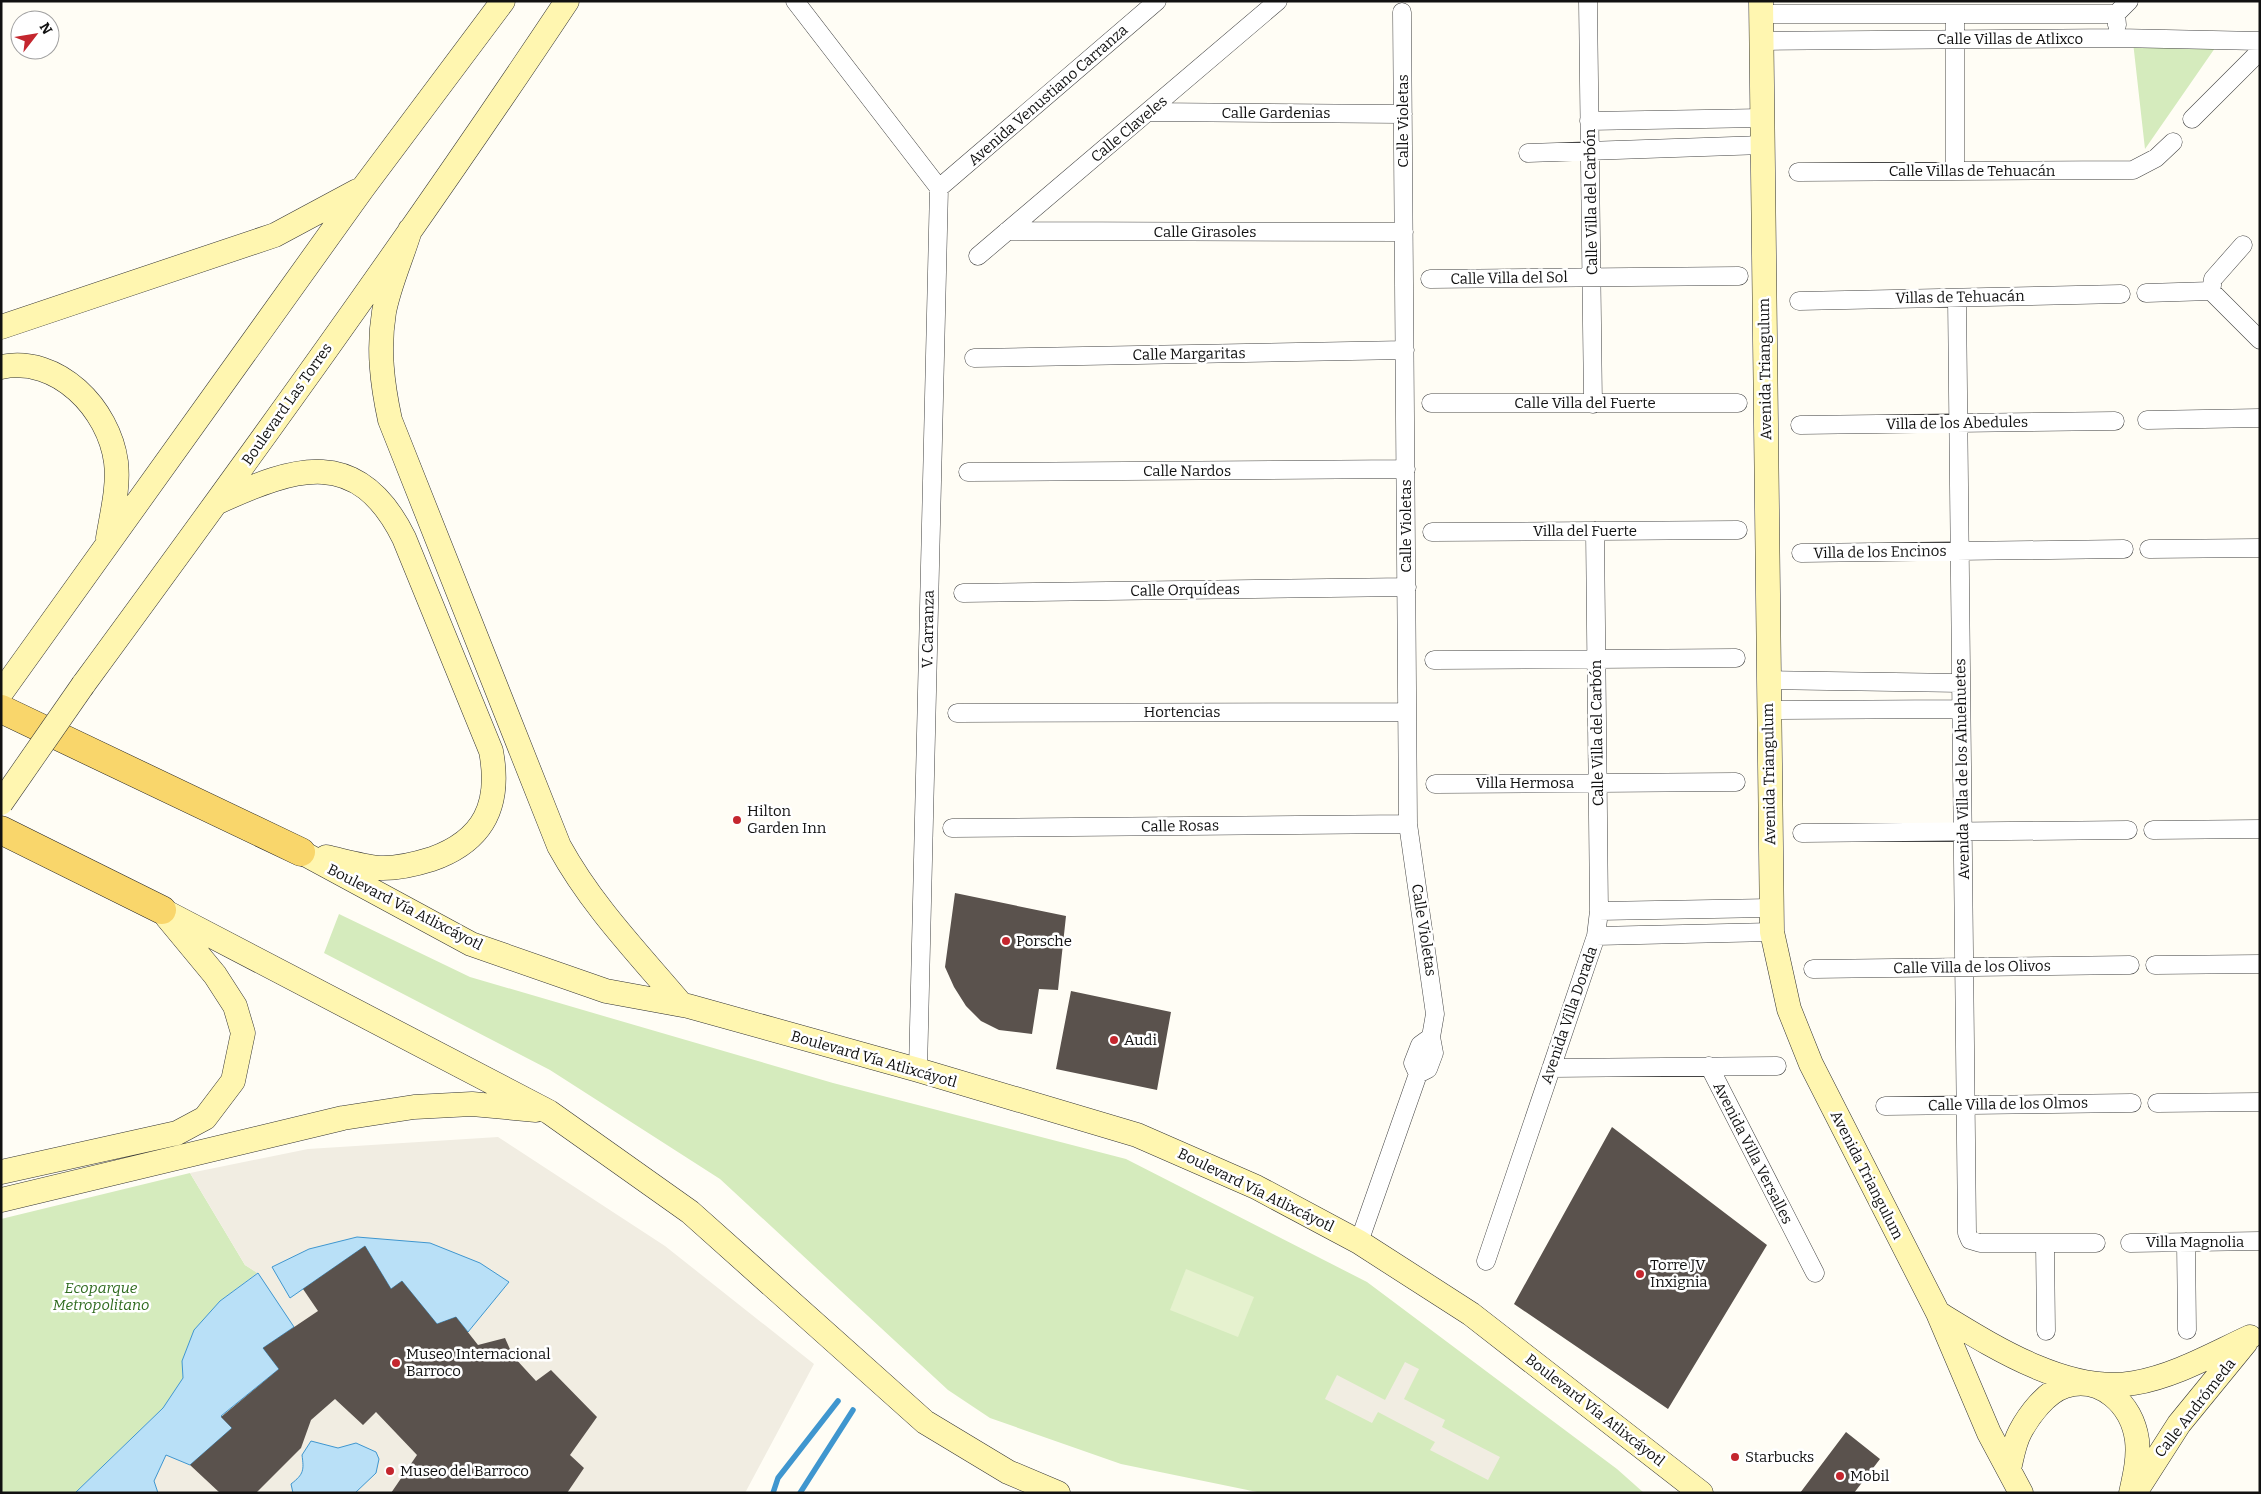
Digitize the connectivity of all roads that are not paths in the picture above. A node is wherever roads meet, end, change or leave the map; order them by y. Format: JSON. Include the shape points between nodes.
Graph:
{"nodes":[{"id":1,"x":504,"y":1,"type":"edge"},
{"id":2,"x":567,"y":1,"type":"edge"},
{"id":3,"x":795,"y":1,"type":"edge"},
{"id":4,"x":1157,"y":1,"type":"edge"},
{"id":5,"x":1278,"y":1,"type":"edge"},
{"id":6,"x":1588,"y":1,"type":"edge"},
{"id":7,"x":2129,"y":1,"type":"edge"},
{"id":8,"x":1761,"y":8,"type":"edge"},
{"id":9,"x":1847,"y":8,"type":"edge"},
{"id":10,"x":1963,"y":10,"type":"edge"},
{"id":11,"x":1402,"y":12,"type":"dead end"},
{"id":12,"x":2116,"y":14,"type":"junction"},
{"id":13,"x":2118,"y":38,"type":"junction"},
{"id":14,"x":1954,"y":40,"type":"junction"},
{"id":15,"x":1761,"y":41,"type":"junction"},
{"id":16,"x":2260,"y":41,"type":"edge"},
{"id":17,"x":2260,"y":51,"type":"edge"},
{"id":18,"x":1149,"y":112,"type":"junction"},
{"id":19,"x":1403,"y":114,"type":"junction"},
{"id":20,"x":1762,"y":118,"type":"junction"},
{"id":21,"x":2192,"y":119,"type":"dead end"},
{"id":22,"x":1590,"y":121,"type":"junction"},
{"id":23,"x":2173,"y":142,"type":"dead end"},
{"id":24,"x":1762,"y":145,"type":"junction"},
{"id":25,"x":1590,"y":152,"type":"junction"},
{"id":26,"x":1528,"y":153,"type":"dead end"},
{"id":27,"x":1955,"y":171,"type":"junction"},
{"id":28,"x":1798,"y":172,"type":"dead end"},
{"id":29,"x":363,"y":188,"type":"junction"},
{"id":30,"x":939,"y":188,"type":"junction"},
{"id":31,"x":410,"y":230,"type":"junction"},
{"id":32,"x":1007,"y":232,"type":"junction"},
{"id":33,"x":1404,"y":232,"type":"junction"},
{"id":34,"x":2243,"y":245,"type":"dead end"},
{"id":35,"x":978,"y":256,"type":"dead end"},
{"id":36,"x":1739,"y":276,"type":"dead end"},
{"id":37,"x":1592,"y":277,"type":"junction"},
{"id":38,"x":1430,"y":279,"type":"dead end"},
{"id":39,"x":2211,"y":291,"type":"junction"},
{"id":40,"x":2146,"y":293,"type":"dead end"},
{"id":41,"x":2121,"y":294,"type":"dead end"},
{"id":42,"x":1957,"y":298,"type":"junction"},
{"id":43,"x":1799,"y":301,"type":"dead end"},
{"id":44,"x":1,"y":328,"type":"edge"},
{"id":45,"x":2260,"y":340,"type":"edge"},
{"id":46,"x":1405,"y":350,"type":"junction"},
{"id":47,"x":974,"y":358,"type":"dead end"},
{"id":48,"x":1,"y":367,"type":"edge"},
{"id":49,"x":1738,"y":402,"type":"dead end"},
{"id":50,"x":1431,"y":403,"type":"dead end"},
{"id":51,"x":1593,"y":404,"type":"junction"},
{"id":52,"x":2260,"y":418,"type":"edge"},
{"id":53,"x":2147,"y":420,"type":"dead end"},
{"id":54,"x":2115,"y":421,"type":"dead end"},
{"id":55,"x":1959,"y":423,"type":"junction"},
{"id":56,"x":1800,"y":425,"type":"dead end"},
{"id":57,"x":1406,"y":469,"type":"junction"},
{"id":58,"x":968,"y":472,"type":"dead end"},
{"id":59,"x":217,"y":503,"type":"junction"},
{"id":60,"x":1738,"y":530,"type":"dead end"},
{"id":61,"x":1595,"y":531,"type":"junction"},
{"id":62,"x":1432,"y":532,"type":"dead end"},
{"id":63,"x":108,"y":542,"type":"junction"},
{"id":64,"x":2260,"y":548,"type":"edge"},
{"id":65,"x":2124,"y":549,"type":"dead end"},
{"id":66,"x":2149,"y":549,"type":"dead end"},
{"id":67,"x":1960,"y":551,"type":"junction"},
{"id":68,"x":1800,"y":552,"type":"dead end"},
{"id":69,"x":1406,"y":587,"type":"junction"},
{"id":70,"x":963,"y":593,"type":"dead end"},
{"id":71,"x":1736,"y":658,"type":"dead end"},
{"id":72,"x":1596,"y":659,"type":"junction"},
{"id":73,"x":1434,"y":660,"type":"dead end"},
{"id":74,"x":1768,"y":680,"type":"junction"},
{"id":75,"x":1961,"y":683,"type":"junction"},
{"id":76,"x":1,"y":693,"type":"edge"},
{"id":77,"x":1,"y":709,"type":"edge"},
{"id":78,"x":1961,"y":709,"type":"junction"},
{"id":79,"x":1768,"y":710,"type":"junction"},
{"id":80,"x":1407,"y":712,"type":"junction"},
{"id":81,"x":958,"y":713,"type":"dead end"},
{"id":82,"x":1736,"y":782,"type":"dead end"},
{"id":83,"x":1598,"y":783,"type":"junction"},
{"id":84,"x":1435,"y":784,"type":"dead end"},
{"id":85,"x":1,"y":803,"type":"edge"},
{"id":86,"x":1408,"y":824,"type":"junction"},
{"id":87,"x":952,"y":828,"type":"dead end"},
{"id":88,"x":2260,"y":829,"type":"edge"},
{"id":89,"x":1,"y":830,"type":"edge"},
{"id":90,"x":2128,"y":830,"type":"dead end"},
{"id":91,"x":2153,"y":830,"type":"dead end"},
{"id":92,"x":1963,"y":831,"type":"junction"},
{"id":93,"x":1802,"y":833,"type":"dead end"},
{"id":94,"x":301,"y":852,"type":"junction"},
{"id":95,"x":1770,"y":908,"type":"junction"},
{"id":96,"x":162,"y":910,"type":"junction"},
{"id":97,"x":1599,"y":911,"type":"junction"},
{"id":98,"x":1772,"y":932,"type":"junction"},
{"id":99,"x":1596,"y":936,"type":"junction"},
{"id":100,"x":2260,"y":964,"type":"edge"},
{"id":101,"x":2155,"y":965,"type":"dead end"},
{"id":102,"x":2130,"y":966,"type":"dead end"},
{"id":103,"x":1964,"y":967,"type":"junction"},
{"id":104,"x":1813,"y":968,"type":"dead end"},
{"id":105,"x":680,"y":1004,"type":"junction"},
{"id":106,"x":1709,"y":1066,"type":"junction"},
{"id":107,"x":1777,"y":1066,"type":"dead end"},
{"id":108,"x":1551,"y":1068,"type":"junction"},
{"id":109,"x":918,"y":1070,"type":"junction"},
{"id":110,"x":2260,"y":1102,"type":"edge"},
{"id":111,"x":2132,"y":1103,"type":"dead end"},
{"id":112,"x":2157,"y":1103,"type":"dead end"},
{"id":113,"x":1966,"y":1105,"type":"junction"},
{"id":114,"x":1885,"y":1106,"type":"dead end"},
{"id":115,"x":549,"y":1112,"type":"junction"},
{"id":116,"x":1,"y":1172,"type":"edge"},
{"id":117,"x":1,"y":1200,"type":"edge"},
{"id":118,"x":1359,"y":1242,"type":"junction"},
{"id":119,"x":2130,"y":1242,"type":"dead end"},
{"id":120,"x":2186,"y":1242,"type":"junction"},
{"id":121,"x":2260,"y":1242,"type":"edge"},
{"id":122,"x":2045,"y":1243,"type":"junction"},
{"id":123,"x":2096,"y":1243,"type":"dead end"},
{"id":124,"x":1486,"y":1261,"type":"dead end"},
{"id":125,"x":1815,"y":1273,"type":"dead end"},
{"id":126,"x":1938,"y":1313,"type":"junction"},
{"id":127,"x":2186,"y":1330,"type":"dead end"},
{"id":128,"x":2046,"y":1331,"type":"dead end"},
{"id":129,"x":2255,"y":1331,"type":"edge"},
{"id":130,"x":2088,"y":1383,"type":"junction"},
{"id":131,"x":2008,"y":1469,"type":"junction"},
{"id":132,"x":1058,"y":1493,"type":"edge"},
{"id":133,"x":1701,"y":1493,"type":"edge"},
{"id":134,"x":2021,"y":1493,"type":"edge"},
{"id":135,"x":2133,"y":1493,"type":"edge"}],
"edges":[{"from":1,"to":29,"type":"main road"},
{"from":2,"to":31,"type":"main road","name":"Boulevard Las Torres"},
{"from":3,"to":30,"type":"street"},
{"from":4,"to":30,"type":"street","name":"Avenida Venustiano Carranza"},
{"from":5,"to":18,"type":"street","name":"Calle Claveles"},
{"from":6,"to":22,"type":"street","name":"Calle Villa del Carbón"},
{"from":7,"to":12,"type":"street"},
{"from":8,"to":9,"type":"street","name":"Calle Villas de Atlixco"},
{"from":8,"to":15,"type":"main road","name":"Avenida Triangulum"},
{"from":9,"to":10,"type":"street","name":"Calle Villas de Atlixco"},
{"from":10,"to":12,"type":"street","name":"Calle Villas de Atlixco"},
{"from":10,"to":14,"type":"street"},
{"from":11,"to":19,"type":"street","name":"Calle Violetas"},
{"from":12,"to":13,"type":"street"},
{"from":13,"to":14,"type":"street","name":"Calle Villas de Atlixco"},
{"from":13,"to":16,"type":"street","name":"Calle Villas de Atlixco"},
{"from":14,"to":15,"type":"street","name":"Calle Villas de Atlixco"},
{"from":14,"to":27,"type":"street"},
{"from":15,"to":20,"type":"main road","name":"Avenida Triangulum"},
{"from":17,"to":21,"type":"street"},
{"from":18,"to":19,"type":"street","name":"Calle Gardenias"},
{"from":18,"to":32,"type":"street","name":"Calle Claveles"},
{"from":19,"to":33,"type":"street","name":"Calle Violetas"},
{"from":20,"to":22,"type":"street"},
{"from":20,"to":24,"type":"main road","name":"Avenida Triangulum"},
{"from":22,"to":25,"type":"street","name":"Calle Villa del Carbón"},
{"from":23,"to":27,"type":"street","name":"Calle Villas de Tehuacán","via":[[2145,166],[2133,170]]},
{"from":24,"to":25,"type":"street"},
{"from":24,"to":74,"type":"main road","name":"Avenida Triangulum"},
{"from":25,"to":26,"type":"street"},
{"from":25,"to":37,"type":"street","name":"Calle Villa del Carbón"},
{"from":27,"to":28,"type":"street","name":"Calle Villas de Tehuacán"},
{"from":29,"to":44,"type":"main road","via":[[275,235]]},
{"from":29,"to":63,"type":"main road"},
{"from":30,"to":109,"type":"street","name":"V. Carranza"},
{"from":31,"to":59,"type":"main road","name":"Boulevard Las Torres"},
{"from":31,"to":105,"type":"main road","via":[[384,311],[380,352],[382,385],[390,420],[559,846],[579,881],[605,916]]},
{"from":32,"to":33,"type":"street","name":"Calle Girasoles"},
{"from":32,"to":35,"type":"street","name":"Calle Claveles"},
{"from":33,"to":46,"type":"street","name":"Calle Violetas"},
{"from":34,"to":39,"type":"street","via":[[2213,279]]},
{"from":36,"to":37,"type":"street","name":"Calle Villa del Sol"},
{"from":37,"to":38,"type":"street","name":"Calle Villa del Sol"},
{"from":37,"to":51,"type":"street","name":"Calle Villa del Carbón"},
{"from":39,"to":40,"type":"street"},
{"from":39,"to":45,"type":"street"},
{"from":41,"to":42,"type":"street","name":"Villas de Tehuacán"},
{"from":42,"to":43,"type":"street","name":"Villas de Tehuacán"},
{"from":42,"to":55,"type":"street","name":"Avenida Villa de los Ahuehuetes"},
{"from":46,"to":47,"type":"street","name":"Calle Margaritas"},
{"from":46,"to":57,"type":"street","name":"Calle Violetas"},
{"from":48,"to":63,"type":"main road","via":[[29,366],[49,371],[69,382],[101,420],[111,441],[117,480]]},
{"from":49,"to":51,"type":"street","name":"Calle Villa del Fuerte"},
{"from":50,"to":51,"type":"street","name":"Calle Villa del Fuerte"},
{"from":52,"to":53,"type":"street"},
{"from":54,"to":55,"type":"street","name":"Villa de los Abedules"},
{"from":55,"to":56,"type":"street","name":"Villa de los Abedules"},
{"from":55,"to":67,"type":"street","name":"Avenida Villa de los Ahuehuetes"},
{"from":57,"to":58,"type":"street","name":"Calle Nardos"},
{"from":57,"to":69,"type":"street","name":"Calle Violetas"},
{"from":59,"to":85,"type":"main road","name":"Boulevard Las Torres","bridge":true,"via":[[83,684]]},
{"from":59,"to":94,"type":"main road","via":[[278,477],[323,471],[345,476],[381,501],[404,538],[491,750],[495,771],[488,813],[476,832],[460,846],[422,862],[380,868]]},
{"from":60,"to":61,"type":"street","name":"Villa del Fuerte"},
{"from":61,"to":62,"type":"street","name":"Villa del Fuerte"},
{"from":61,"to":72,"type":"street","name":"Calle Villa del Carbón"},
{"from":63,"to":76,"type":"main road"},
{"from":64,"to":66,"type":"street"},
{"from":65,"to":67,"type":"street","name":"Villa de los Encinos"},
{"from":67,"to":68,"type":"street","name":"Villa de los Encinos"},
{"from":67,"to":75,"type":"street","name":"Avenida Villa de los Ahuehuetes"},
{"from":69,"to":70,"type":"street","name":"Calle Orquídeas"},
{"from":69,"to":80,"type":"street","name":"Calle Violetas"},
{"from":71,"to":72,"type":"street"},
{"from":72,"to":73,"type":"street"},
{"from":72,"to":83,"type":"street","name":"Calle Villa del Carbón"},
{"from":74,"to":75,"type":"street"},
{"from":74,"to":79,"type":"main road","name":"Avenida Triangulum"},
{"from":75,"to":78,"type":"street","name":"Avenida Villa de los Ahuehuetes"},
{"from":77,"to":94,"type":"main road","name":"Boulevard Vía Atlixcáyotl"},
{"from":78,"to":79,"type":"street"},
{"from":78,"to":92,"type":"street","name":"Avenida Villa de los Ahuehuetes"},
{"from":79,"to":95,"type":"main road","name":"Avenida Triangulum"},
{"from":80,"to":81,"type":"street","name":"Hortencias"},
{"from":80,"to":86,"type":"street","name":"Calle Violetas"},
{"from":82,"to":83,"type":"street","name":"Villa Hermosa"},
{"from":83,"to":84,"type":"street","name":"Villa Hermosa"},
{"from":83,"to":97,"type":"street","name":"Calle Villa del Carbón"},
{"from":86,"to":87,"type":"street","name":"Calle Rosas"},
{"from":86,"to":118,"type":"street","name":"Calle Violetas","via":[[1433,987],[1435,1014],[1431,1038],[1434,1053],[1428,1069],[1418,1074]]},
{"from":88,"to":91,"type":"street"},
{"from":89,"to":96,"type":"main road"},
{"from":90,"to":92,"type":"street"},
{"from":92,"to":93,"type":"street"},
{"from":92,"to":103,"type":"street","name":"Avenida Villa de los Ahuehuetes"},
{"from":94,"to":105,"type":"main road","name":"Boulevard Vía Atlixcáyotl","via":[[471,944],[606,991]]},
{"from":95,"to":97,"type":"street"},
{"from":95,"to":98,"type":"main road","name":"Avenida Triangulum"},
{"from":96,"to":115,"type":"main road"},
{"from":96,"to":116,"type":"main road","via":[[215,975],[235,1006],[243,1033],[233,1081],[205,1118],[177,1133]]},
{"from":97,"to":99,"type":"street","name":"Calle Villa del Carbón"},
{"from":98,"to":99,"type":"street","name":"Avenida Villa Dorada"},
{"from":98,"to":126,"type":"main road","name":"Avenida Triangulum","via":[[1789,1009],[1811,1064]]},
{"from":99,"to":108,"type":"street","name":"Avenida Villa Dorada"},
{"from":100,"to":101,"type":"street"},
{"from":102,"to":103,"type":"street","name":"Calle Villa de los Olivos"},
{"from":103,"to":104,"type":"street","name":"Calle Villa de los Olivos"},
{"from":103,"to":113,"type":"street","name":"Avenida Villa de los Ahuehuetes"},
{"from":105,"to":109,"type":"main road","name":"Boulevard Vía Atlixcáyotl"},
{"from":106,"to":107,"type":"street"},
{"from":106,"to":108,"type":"street","name":"Avenida Villa Versalles"},
{"from":106,"to":125,"type":"street","name":"Avenida Villa Versalles"},
{"from":108,"to":124,"type":"street","name":"Avenida Villa Dorada"},
{"from":109,"to":118,"type":"main road","name":"Boulevard Vía Atlixcáyotl","via":[[1137,1135],[1256,1186]]},
{"from":110,"to":112,"type":"street"},
{"from":111,"to":113,"type":"street","name":"Calle Villa de los Olmos"},
{"from":113,"to":114,"type":"street","name":"Calle Villa de los Olmos"},
{"from":113,"to":122,"type":"street","name":"Avenida Villa de los Ahuehuetes","via":[[1967,1233],[1970,1240],[1980,1243]]},
{"from":115,"to":117,"type":"main road","via":[[472,1104],[414,1107],[343,1118]]},
{"from":115,"to":132,"type":"main road","via":[[690,1212],[925,1422],[1008,1472]]},
{"from":118,"to":133,"type":"main road","name":"Boulevard Vía Atlixcáyotl","via":[[1471,1314]]},
{"from":119,"to":120,"type":"street","name":"Villa Magnolia"},
{"from":120,"to":121,"type":"street","name":"Villa Magnolia"},
{"from":120,"to":127,"type":"street"},
{"from":122,"to":123,"type":"street"},
{"from":122,"to":128,"type":"street"},
{"from":126,"to":130,"type":"main road","via":[[2013,1356],[2047,1371]]},
{"from":126,"to":131,"type":"main road","name":"Avenida Triangulum","via":[[1989,1433]]},
{"from":129,"to":130,"type":"main road","via":[[2174,1373],[2133,1384]]},
{"from":129,"to":135,"type":"main road","name":"Calle Andrómeda","via":[[2179,1424]]},
{"from":130,"to":131,"type":"main road","via":[[2064,1387],[2048,1396],[2033,1412],[2019,1433]]},
{"from":130,"to":135,"type":"main road","via":[[2109,1392],[2123,1404],[2131,1419],[2137,1464]]},
{"from":131,"to":134,"type":"main road","name":"Avenida Triangulum"}]}
